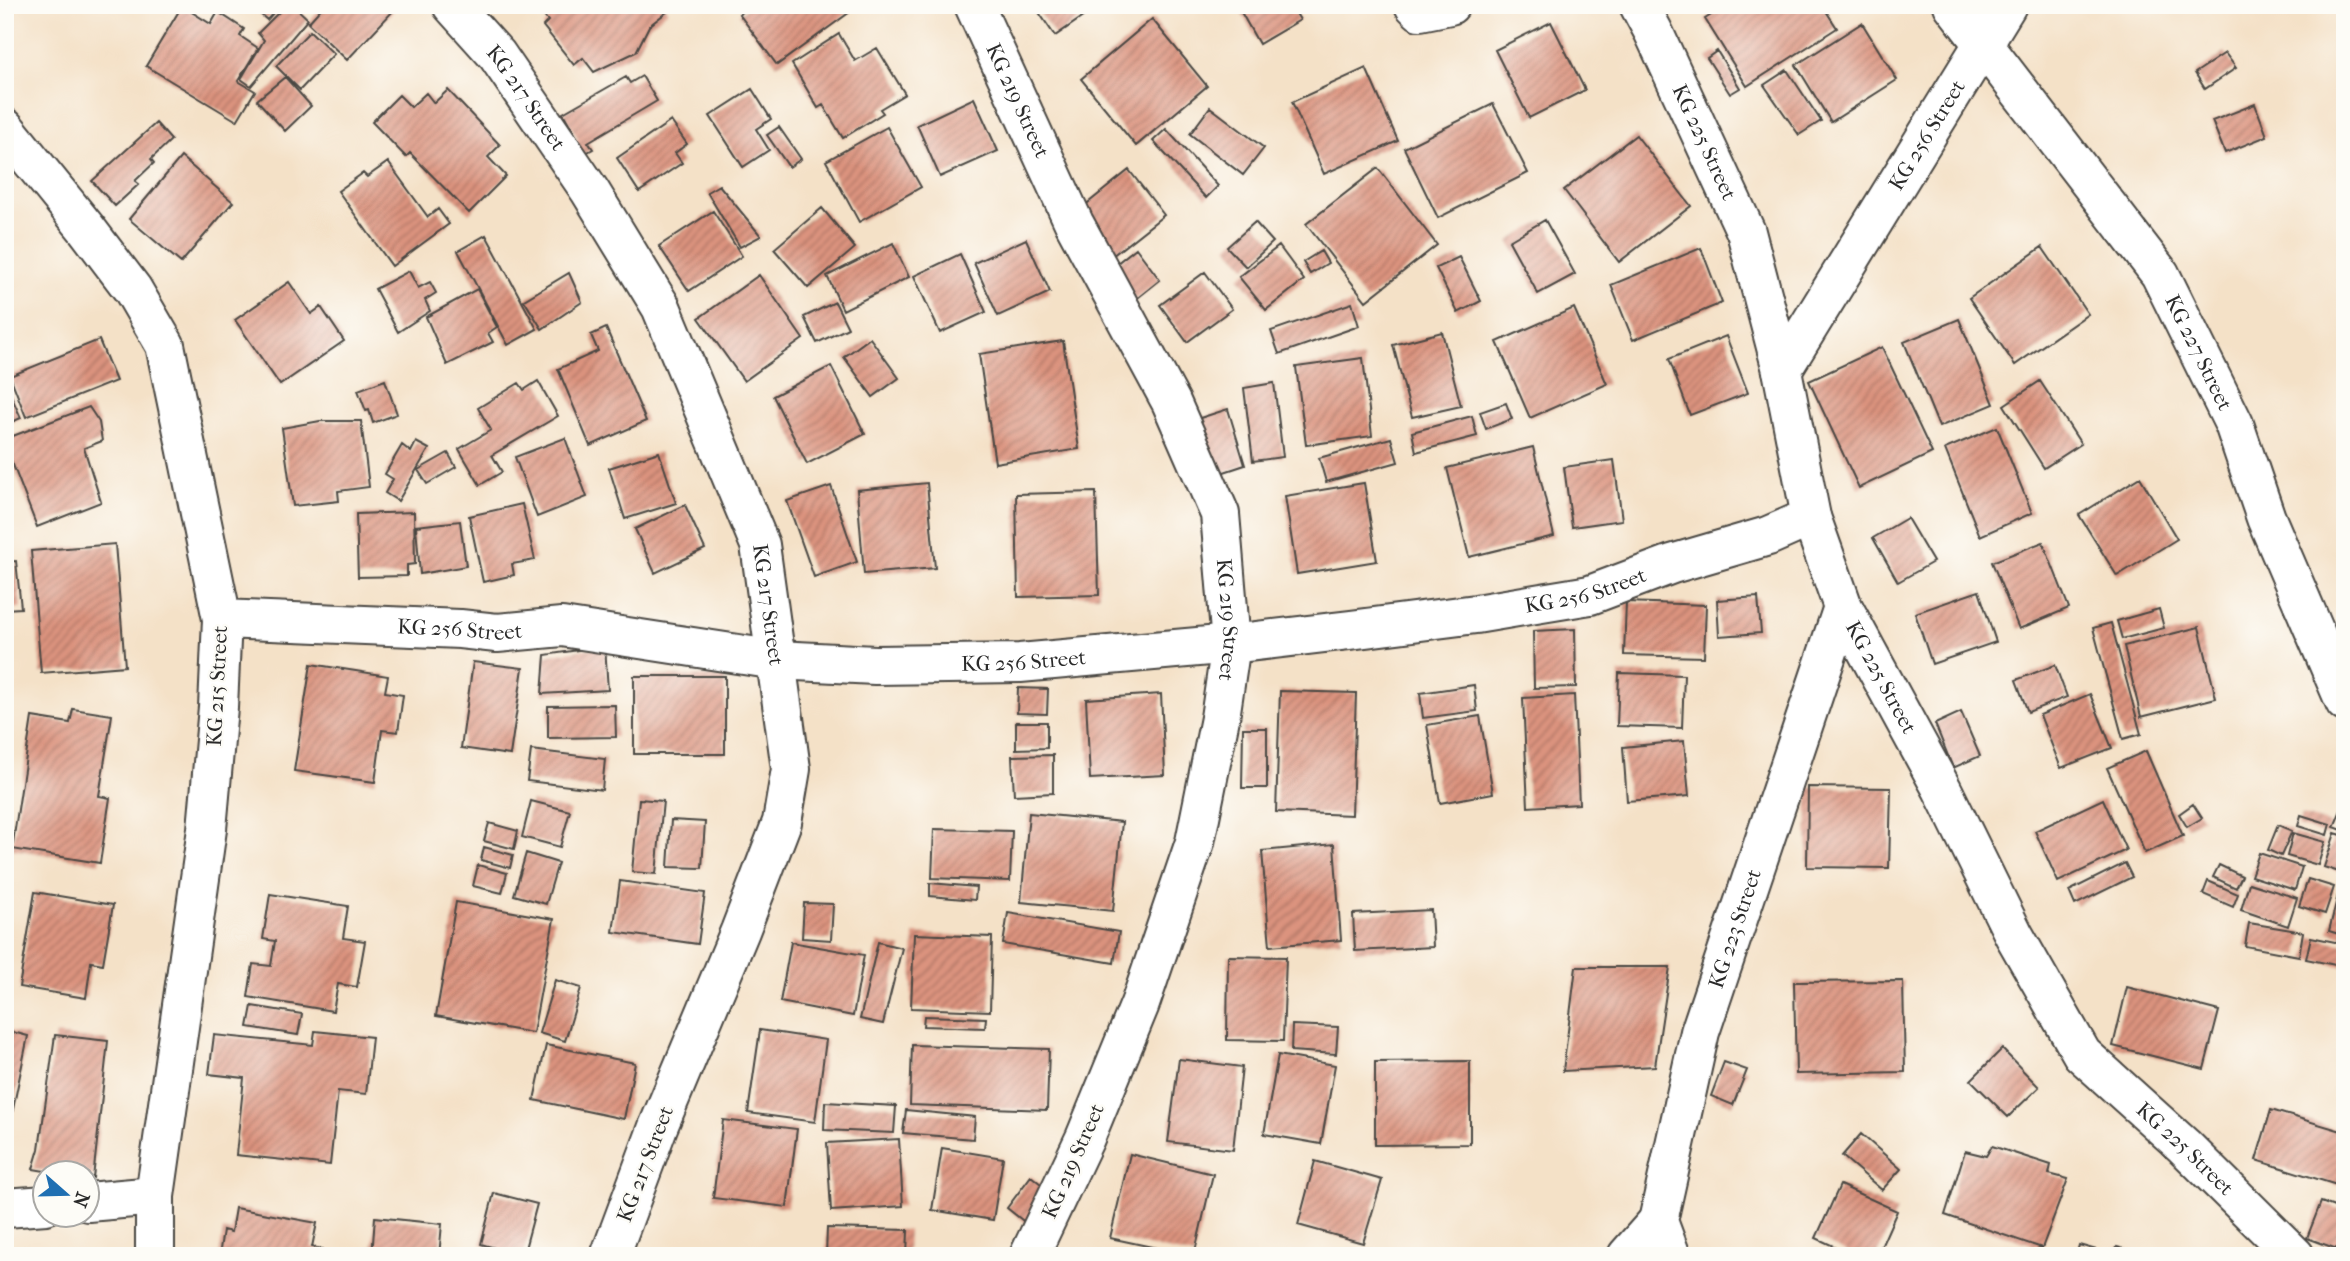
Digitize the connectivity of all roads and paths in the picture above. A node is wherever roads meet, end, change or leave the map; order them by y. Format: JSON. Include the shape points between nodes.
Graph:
{"nodes":[{"id":1,"x":452,"y":5,"type":"edge"},
{"id":2,"x":974,"y":5,"type":"edge"},
{"id":3,"x":1414,"y":5,"type":"edge"},
{"id":4,"x":1450,"y":5,"type":"edge"},
{"id":5,"x":1639,"y":5,"type":"edge"},
{"id":6,"x":1954,"y":5,"type":"edge"},
{"id":7,"x":2007,"y":5,"type":"edge"},
{"id":8,"x":1983,"y":42,"type":"junction"},
{"id":9,"x":5,"y":128,"type":"edge"},
{"id":10,"x":1782,"y":370,"type":"junction"},
{"id":11,"x":1811,"y":517,"type":"junction"},
{"id":12,"x":1843,"y":607,"type":"junction"},
{"id":13,"x":222,"y":619,"type":"junction"},
{"id":14,"x":1231,"y":644,"type":"junction"},
{"id":15,"x":776,"y":660,"type":"junction"},
{"id":16,"x":2345,"y":702,"type":"edge"},
{"id":17,"x":155,"y":1196,"type":"junction"},
{"id":18,"x":102,"y":1201,"type":"edge"},
{"id":19,"x":32,"y":1206,"type":"edge"},
{"id":20,"x":5,"y":1208,"type":"edge"},
{"id":21,"x":1665,"y":1238,"type":"edge"},
{"id":22,"x":155,"y":1256,"type":"edge"},
{"id":23,"x":610,"y":1256,"type":"edge"},
{"id":24,"x":1029,"y":1256,"type":"edge"},
{"id":25,"x":1627,"y":1256,"type":"edge"},
{"id":26,"x":2295,"y":1256,"type":"edge"}],
"edges":[{"from":1,"to":15,"type":"street","name":"KG 217 Street","via":[[497,55],[590,191],[661,307],[760,545]]},
{"from":2,"to":14,"type":"street","name":"KG 219 Street","via":[[1074,223],[1171,402],[1220,514]]},
{"from":3,"to":4,"type":"street","via":[[1420,11]]},
{"from":5,"to":10,"type":"street","name":"KG 225 Street","via":[[1746,232]]},
{"from":6,"to":8,"type":"street","name":"KG 227 Street"},
{"from":7,"to":8,"type":"street","name":"KG 256 Street"},
{"from":8,"to":10,"type":"street","name":"KG 256 Street"},
{"from":8,"to":16,"type":"street","name":"KG 227 Street","via":[[2161,274],[2234,424],[2266,518]]},
{"from":9,"to":13,"type":"street","name":"KG 215 Street","via":[[133,290],[165,345]]},
{"from":10,"to":11,"type":"street","name":"KG 225 Street"},
{"from":11,"to":12,"type":"street","name":"KG 225 Street"},
{"from":11,"to":14,"type":"street","name":"KG 256 Street","via":[[1768,536],[1672,564],[1590,595]]},
{"from":12,"to":21,"type":"street","name":"KG 223 Street","via":[[1700,1032]]},
{"from":12,"to":26,"type":"street","name":"KG 225 Street","via":[[1942,789],[2014,935],[2082,1054]]},
{"from":13,"to":15,"type":"street","name":"KG 256 Street","via":[[497,633],[562,627]]},
{"from":13,"to":17,"type":"street","name":"KG 215 Street","via":[[208,829]]},
{"from":14,"to":15,"type":"street","name":"KG 256 Street","via":[[1020,663],[875,665]]},
{"from":14,"to":24,"type":"street","name":"KG 219 Street","via":[[1195,842],[1140,1003],[1085,1138]]},
{"from":15,"to":23,"type":"street","name":"KG 217 Street","via":[[791,769],[782,822]]},
{"from":17,"to":18,"type":"street"},
{"from":17,"to":22,"type":"street","name":"KG 215 Street"},
{"from":19,"to":20,"type":"street"},
{"from":21,"to":25,"type":"street"}]}
